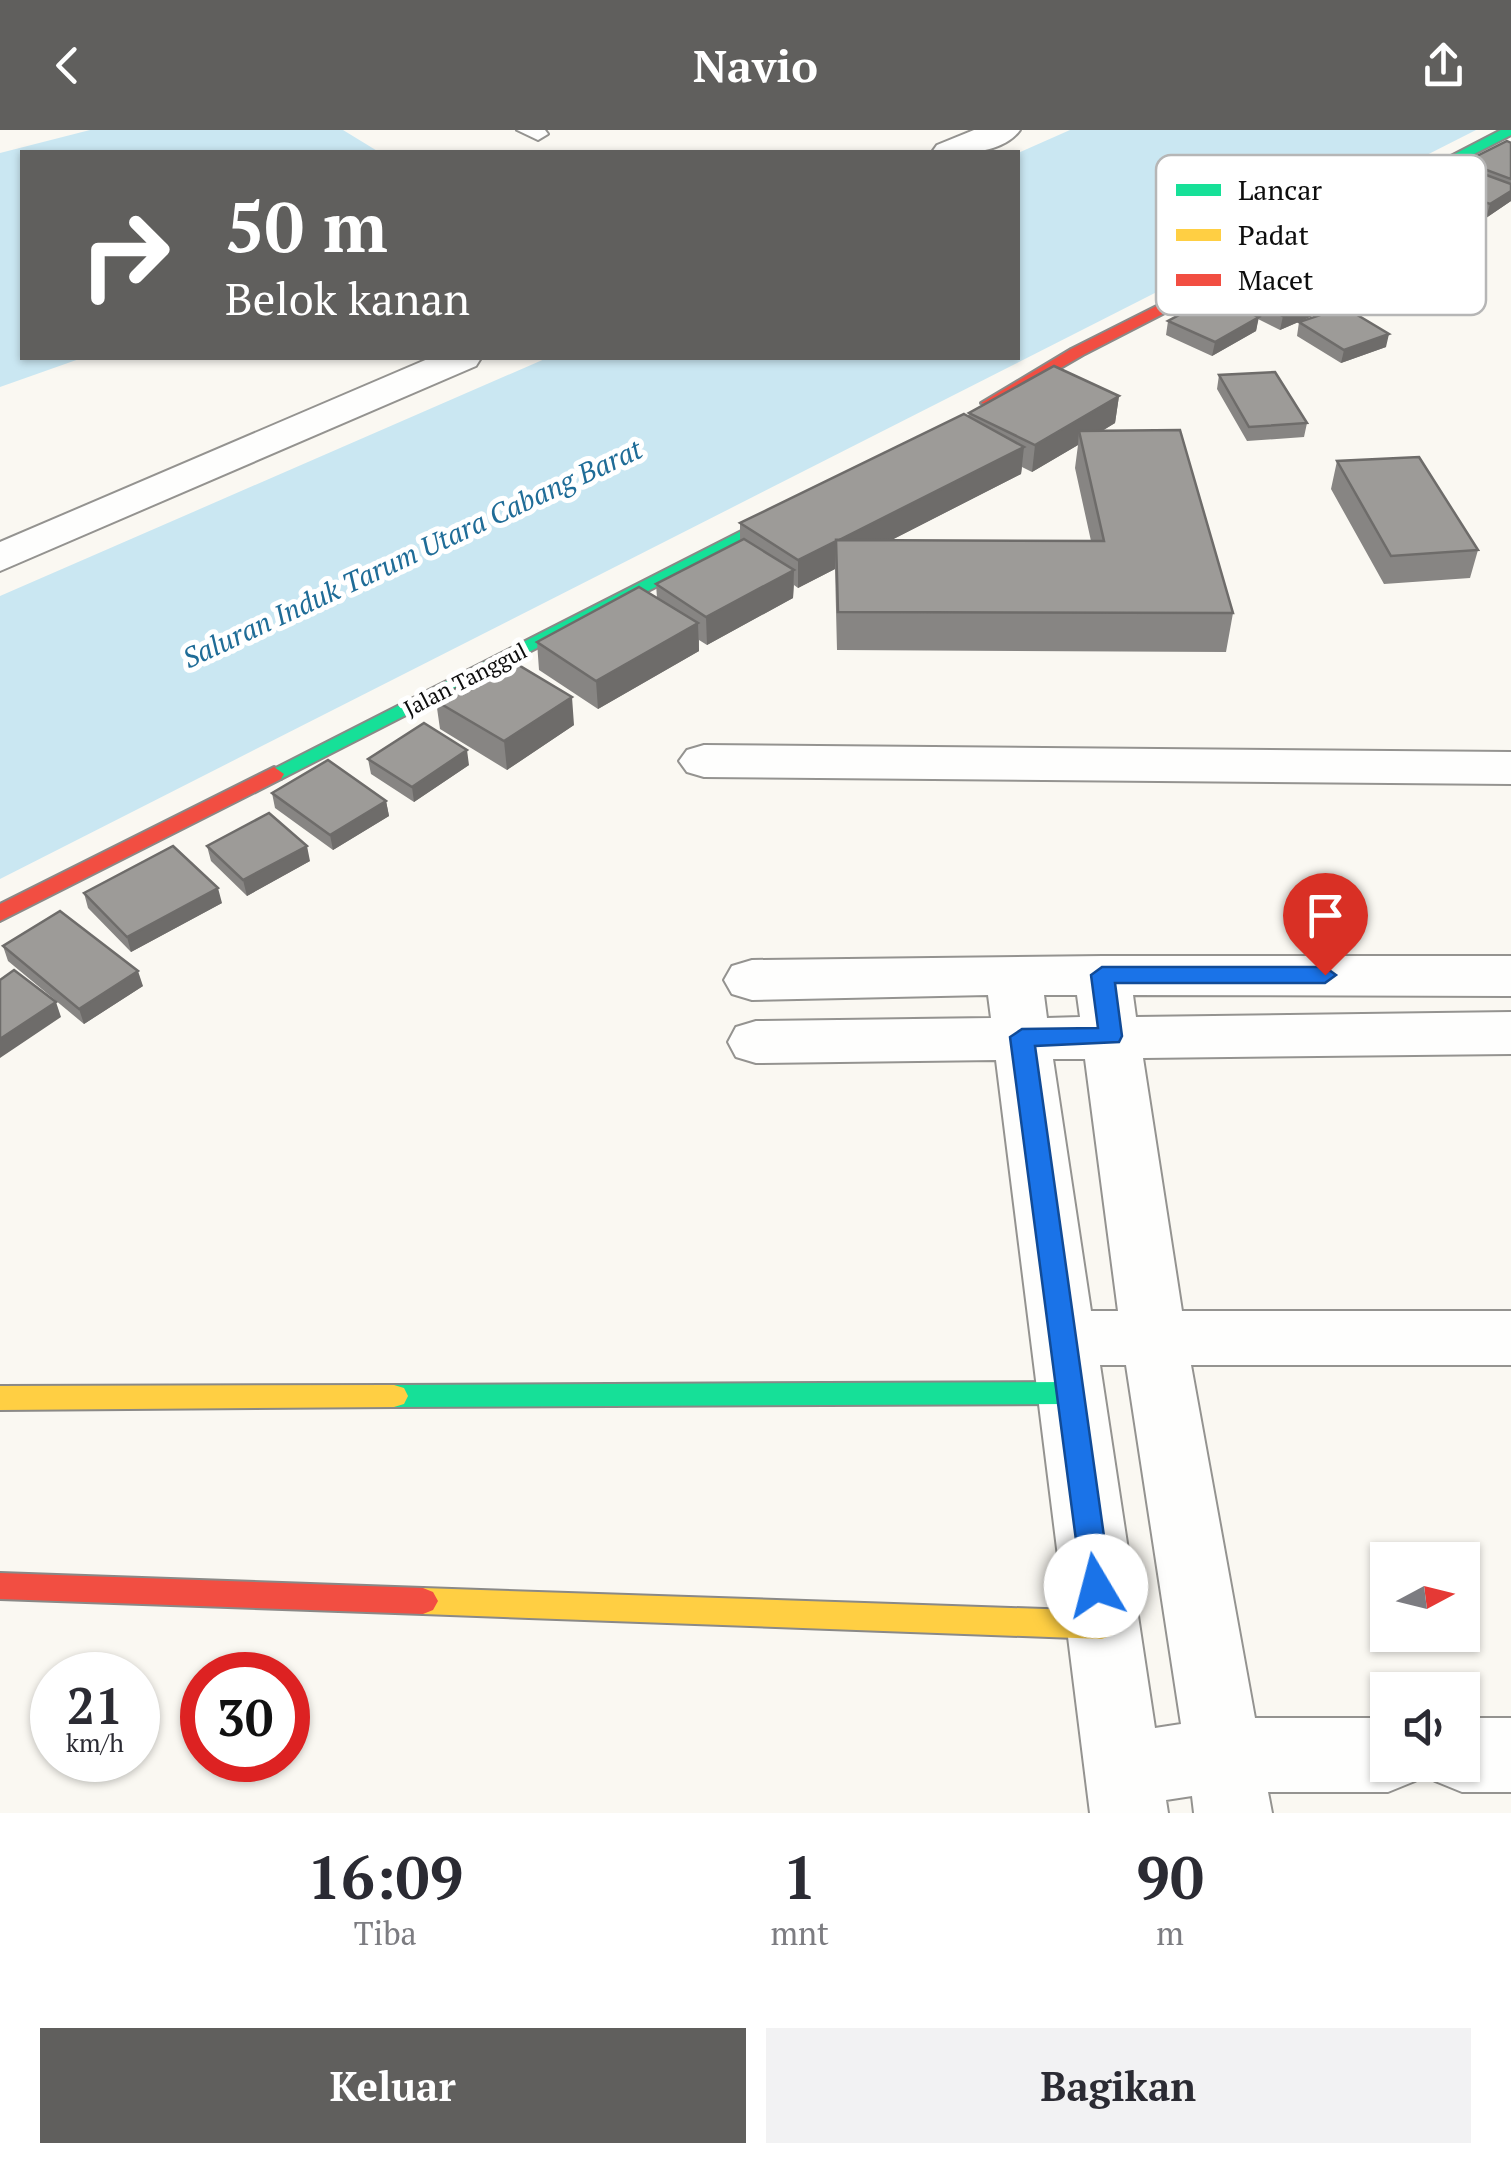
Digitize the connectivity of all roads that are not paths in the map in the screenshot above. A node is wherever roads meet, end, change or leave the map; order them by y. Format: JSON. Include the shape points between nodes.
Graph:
{"nodes":[{"id":1,"x":1002,"y":130,"type":"edge"},
{"id":2,"x":1511,"y":130,"type":"edge"},
{"id":3,"x":954,"y":150,"type":"edge"},
{"id":4,"x":1462,"y":155,"type":"edge"},
{"id":5,"x":1156,"y":312,"type":"edge"},
{"id":6,"x":457,"y":360,"type":"edge"},
{"id":7,"x":962,"y":419,"type":"edge"},
{"id":8,"x":827,"y":492,"type":"edge"},
{"id":9,"x":0,"y":558,"type":"edge"},
{"id":10,"x":704,"y":761,"type":"dead end"},
{"id":11,"x":1511,"y":768,"type":"edge"},
{"id":12,"x":0,"y":913,"type":"edge"},
{"id":13,"x":1013,"y":975,"type":"junction"},
{"id":14,"x":1511,"y":976,"type":"edge"},
{"id":15,"x":752,"y":980,"type":"dead end"},
{"id":16,"x":1106,"y":1005,"type":"junction"},
{"id":17,"x":1511,"y":1033,"type":"edge"},
{"id":18,"x":1022,"y":1037,"type":"junction"},
{"id":19,"x":756,"y":1042,"type":"dead end"},
{"id":20,"x":1154,"y":1338,"type":"junction"},
{"id":21,"x":1511,"y":1338,"type":"edge"},
{"id":22,"x":1067,"y":1366,"type":"junction"},
{"id":23,"x":0,"y":1398,"type":"edge"},
{"id":24,"x":0,"y":1586,"type":"edge"},
{"id":25,"x":1102,"y":1625,"type":"junction"},
{"id":26,"x":1480,"y":1755,"type":"edge"},
{"id":27,"x":1511,"y":1755,"type":"edge"},
{"id":28,"x":1370,"y":1758,"type":"edge"},
{"id":29,"x":1227,"y":1784,"type":"edge"},
{"id":30,"x":1127,"y":1791,"type":"edge"}],
"edges":[{"from":1,"to":3,"type":"street"},
{"from":2,"to":4,"type":"street"},
{"from":5,"to":7,"type":"street"},
{"from":6,"to":9,"type":"street"},
{"from":8,"to":12,"type":"street","name":"Jalan Tanggul"},
{"from":10,"to":11,"type":"street"},
{"from":13,"to":15,"type":"street"},
{"from":13,"to":16,"type":"street"},
{"from":13,"to":18,"type":"street"},
{"from":14,"to":16,"type":"street"},
{"from":16,"to":17,"type":"street"},
{"from":16,"to":18,"type":"street"},
{"from":16,"to":20,"type":"street"},
{"from":18,"to":19,"type":"street"},
{"from":18,"to":22,"type":"street"},
{"from":20,"to":21,"type":"street"},
{"from":20,"to":22,"type":"street"},
{"from":20,"to":29,"type":"street"},
{"from":22,"to":23,"type":"street"},
{"from":22,"to":25,"type":"street"},
{"from":24,"to":25,"type":"street"},
{"from":25,"to":30,"type":"street"},
{"from":26,"to":27,"type":"street"},
{"from":28,"to":29,"type":"street"},
{"from":29,"to":30,"type":"street"}]}
